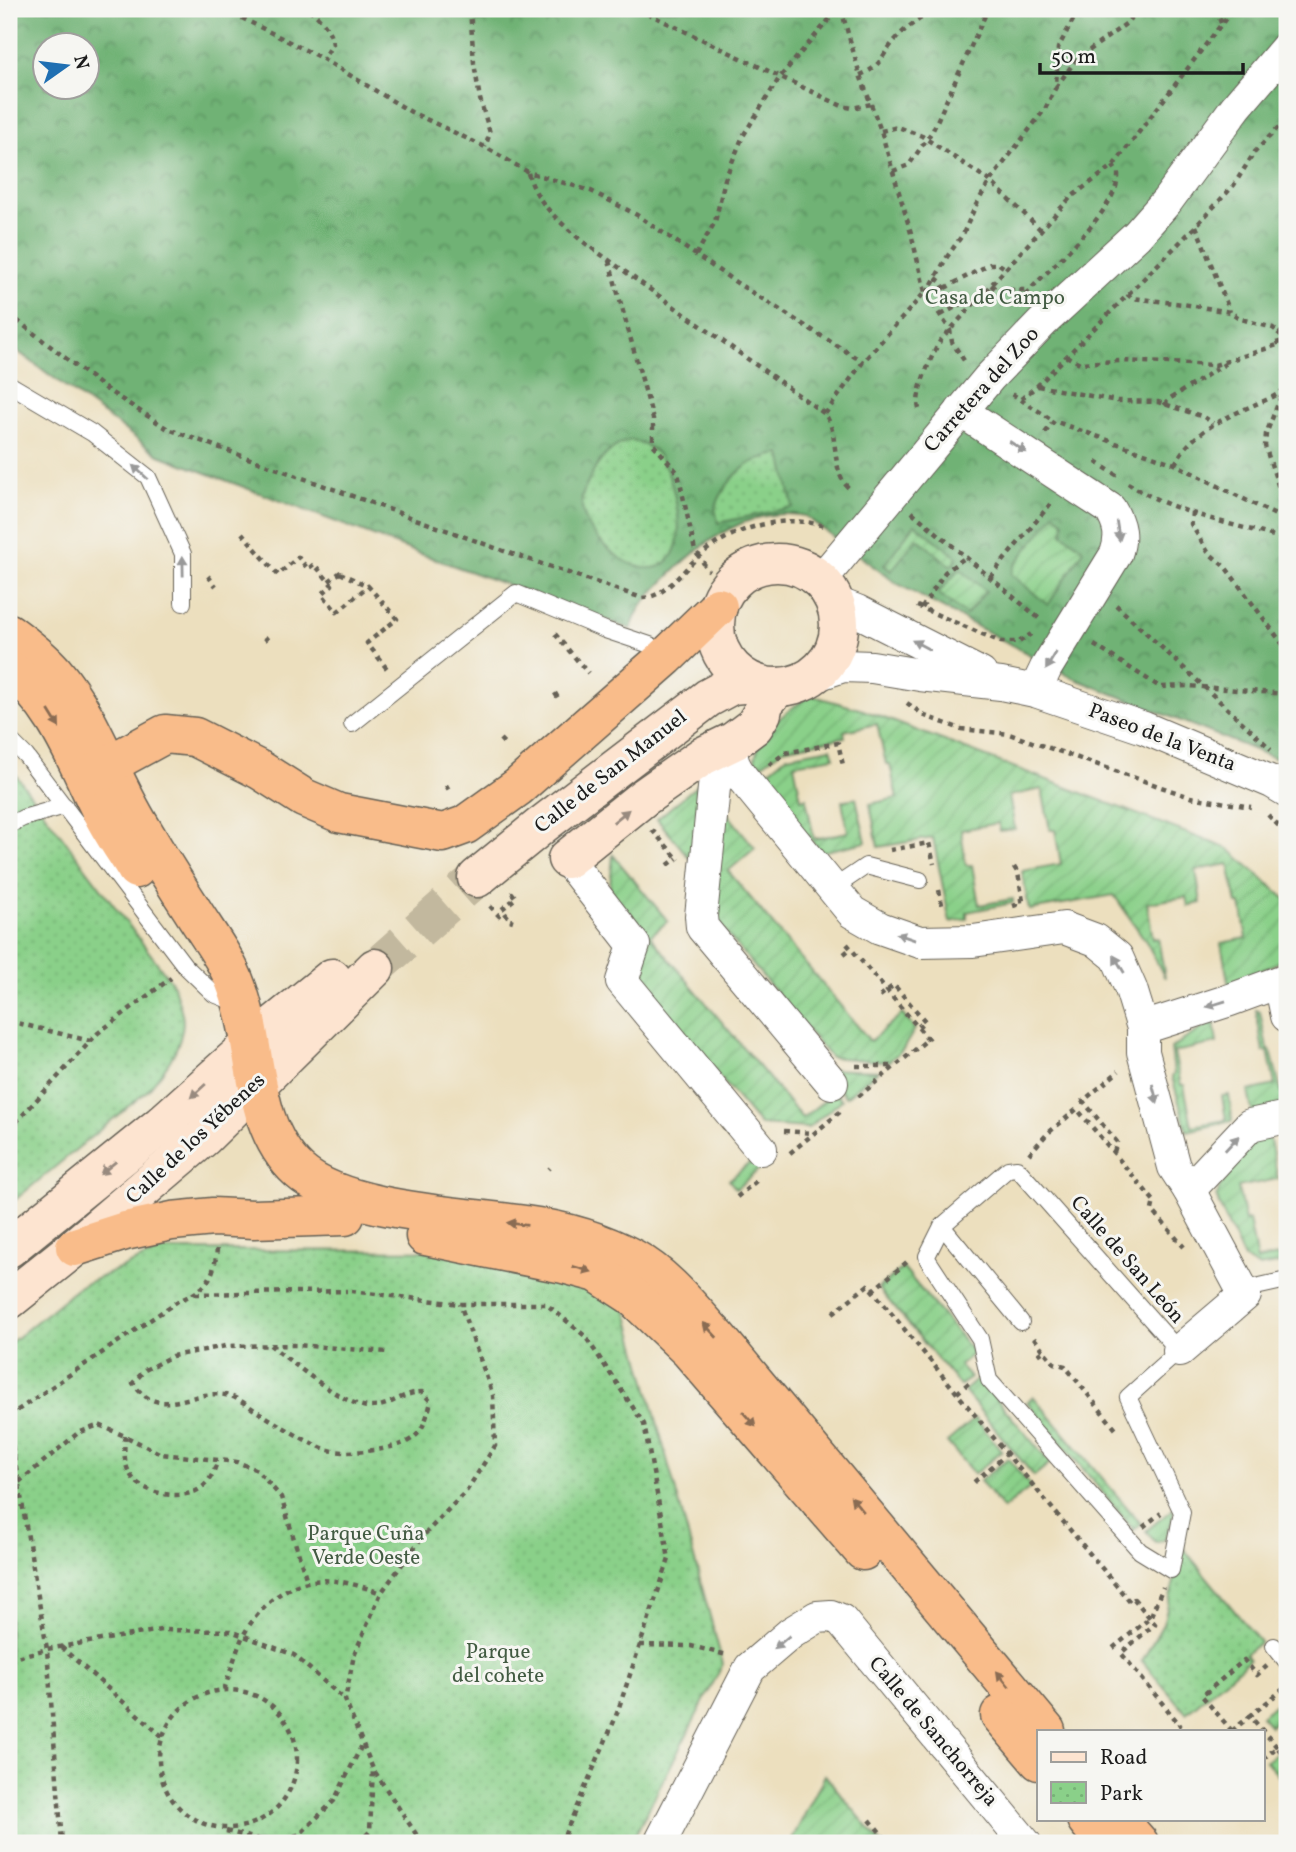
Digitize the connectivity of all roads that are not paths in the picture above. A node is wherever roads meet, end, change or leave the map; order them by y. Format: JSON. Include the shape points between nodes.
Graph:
{"nodes":[{"id":1,"x":1287,"y":47,"type":"edge"},
{"id":2,"x":9,"y":384,"type":"edge"},
{"id":3,"x":961,"y":411,"type":"junction"},
{"id":4,"x":827,"y":591,"type":"junction"},
{"id":5,"x":183,"y":603,"type":"dead end"},
{"id":6,"x":717,"y":625,"type":"junction"},
{"id":7,"x":9,"y":633,"type":"edge"},
{"id":8,"x":666,"y":657,"type":"junction"},
{"id":9,"x":9,"y":669,"type":"edge"},
{"id":10,"x":781,"y":682,"type":"junction"},
{"id":11,"x":1001,"y":684,"type":"junction"},
{"id":12,"x":1035,"y":691,"type":"junction"},
{"id":13,"x":352,"y":724,"type":"dead end"},
{"id":14,"x":9,"y":739,"type":"edge"},
{"id":15,"x":734,"y":741,"type":"junction"},
{"id":16,"x":715,"y":778,"type":"dead end"},
{"id":17,"x":93,"y":780,"type":"junction"},
{"id":18,"x":1287,"y":791,"type":"edge"},
{"id":19,"x":9,"y":825,"type":"edge"},
{"id":20,"x":567,"y":859,"type":"joint"},
{"id":21,"x":920,"y":880,"type":"dead end"},
{"id":22,"x":832,"y":889,"type":"junction"},
{"id":23,"x":1284,"y":981,"type":"edge"},
{"id":24,"x":1287,"y":1016,"type":"edge"},
{"id":25,"x":1143,"y":1028,"type":"junction"},
{"id":26,"x":251,"y":1036,"type":"junction"},
{"id":27,"x":832,"y":1083,"type":"dead end"},
{"id":28,"x":1287,"y":1117,"type":"edge"},
{"id":29,"x":773,"y":1153,"type":"road end"},
{"id":30,"x":1189,"y":1190,"type":"junction"},
{"id":31,"x":345,"y":1216,"type":"junction"},
{"id":32,"x":942,"y":1226,"type":"junction"},
{"id":33,"x":75,"y":1247,"type":"junction"},
{"id":34,"x":9,"y":1248,"type":"edge"},
{"id":35,"x":1287,"y":1280,"type":"edge"},
{"id":36,"x":1242,"y":1290,"type":"junction"},
{"id":37,"x":9,"y":1300,"type":"edge"},
{"id":38,"x":1021,"y":1322,"type":"dead end"},
{"id":39,"x":1179,"y":1351,"type":"junction"},
{"id":40,"x":1274,"y":1646,"type":"dead end"},
{"id":41,"x":1287,"y":1662,"type":"edge"},
{"id":42,"x":1045,"y":1730,"type":"edge"},
{"id":43,"x":1037,"y":1759,"type":"edge"},
{"id":44,"x":1087,"y":1820,"type":"edge"},
{"id":45,"x":1119,"y":1820,"type":"edge"},
{"id":46,"x":660,"y":1843,"type":"edge"},
{"id":47,"x":1026,"y":1843,"type":"edge"},
{"id":48,"x":1105,"y":1843,"type":"edge"},
{"id":49,"x":1139,"y":1843,"type":"edge"}],
"edges":[{"from":1,"to":3,"type":"street","name":"Carretera del Zoo","via":[[1137,235],[1044,321]]},
{"from":5,"to":2,"type":"lane","one_way":true,"via":[[183,554],[148,477],[92,433]]},
{"from":3,"to":4,"type":"street","name":"Carretera del Zoo"},
{"from":3,"to":12,"type":"street","one_way":true,"via":[[1110,509],[1117,519],[1120,543],[1094,590],[1061,618]]},
{"from":4,"to":6,"type":"street","via":[[799,567],[785,563],[755,567],[731,583]]},
{"from":4,"to":10,"type":"street","via":[[839,625],[826,663]]},
{"from":11,"to":4,"type":"street","one_way":true},
{"from":6,"to":8,"type":"highway"},
{"from":6,"to":10,"type":"street","via":[[732,668]]},
{"from":6,"to":10,"type":"street","name":"Calle de San Manuel","via":[[703,671],[484,880],[542,825],[708,698],[732,685]]},
{"from":6,"to":17,"type":"highway","via":[[484,820],[450,838],[372,828],[309,808],[196,745],[169,742]]},
{"from":7,"to":17,"type":"highway","via":[[53,671],[79,707]]},
{"from":8,"to":13,"type":"lane","via":[[650,645],[516,593]]},
{"from":8,"to":17,"type":"highway","via":[[518,787],[465,825],[443,833],[339,813],[304,799],[195,737],[165,734]]},
{"from":9,"to":17,"type":"highway","one_way":true,"via":[[44,704]]},
{"from":10,"to":11,"type":"street","via":[[843,666]]},
{"from":10,"to":15,"type":"street","via":[[764,703],[754,726]]},
{"from":11,"to":12,"type":"street","name":"Paseo de la Venta"},
{"from":12,"to":18,"type":"street","name":"Paseo de la Venta","via":[[1144,727]]},
{"from":14,"to":17,"type":"lane","via":[[26,756]]},
{"from":20,"to":15,"type":"street","one_way":true,"via":[[643,798]]},
{"from":15,"to":22,"type":"street","via":[[733,765]]},
{"from":16,"to":27,"type":"street","via":[[702,927]]},
{"from":17,"to":19,"type":"lane"},
{"from":17,"to":26,"type":"highway","via":[[103,815],[135,867]]},
{"from":20,"to":29,"type":"street","via":[[634,945],[622,981]]},
{"from":21,"to":22,"type":"lane","via":[[866,866]]},
{"from":25,"to":22,"type":"street","one_way":true,"via":[[1117,957],[1096,940],[1065,928],[973,941],[920,942],[852,912]]},
{"from":23,"to":24,"type":"street"},
{"from":23,"to":25,"type":"street","one_way":true},
{"from":25,"to":30,"type":"street","one_way":true,"via":[[1143,1052],[1174,1167]]},
{"from":26,"to":26,"type":"street","name":"Calle de los Yébenes","via":[[369,960]]},
{"from":26,"to":31,"type":"highway","via":[[240,1121],[262,1165],[318,1208]]},
{"from":26,"to":33,"type":"street","name":"Calle de los Yébenes","via":[[204,1137]]},
{"from":26,"to":34,"type":"street","name":"Calle de los Yébenes","one_way":true,"via":[[160,1125]]},
{"from":42,"to":26,"type":"highway","one_way":true,"via":[[718,1337],[662,1279],[635,1259],[577,1236],[363,1202],[301,1173],[281,1152],[267,1122]]},
{"from":30,"to":28,"type":"street","one_way":true,"via":[[1250,1125]]},
{"from":30,"to":36,"type":"street"},
{"from":31,"to":33,"type":"highway","via":[[186,1220],[125,1231]]},
{"from":31,"to":43,"type":"highway","one_way":true,"via":[[597,1273],[631,1295],[690,1351]]},
{"from":32,"to":38,"type":"lane"},
{"from":32,"to":39,"type":"lane","name":"Calle de San León","via":[[1008,1169],[1017,1168]]},
{"from":32,"to":39,"type":"lane","name":"Calle de San León","via":[[928,1259],[980,1339],[989,1380],[1140,1551],[1171,1570],[1182,1512],[1128,1397]]},
{"from":33,"to":37,"type":"street","name":"Calle de los Yébenes"},
{"from":35,"to":36,"type":"lane"},
{"from":36,"to":39,"type":"street","via":[[1245,1296]]},
{"from":40,"to":41,"type":"lane"},
{"from":44,"to":48,"type":"highway"},
{"from":45,"to":49,"type":"highway"},
{"from":47,"to":46,"type":"street","name":"Calle de Sanchorreja","one_way":true,"via":[[841,1620],[831,1616],[817,1617],[791,1633],[750,1668]]}]}
